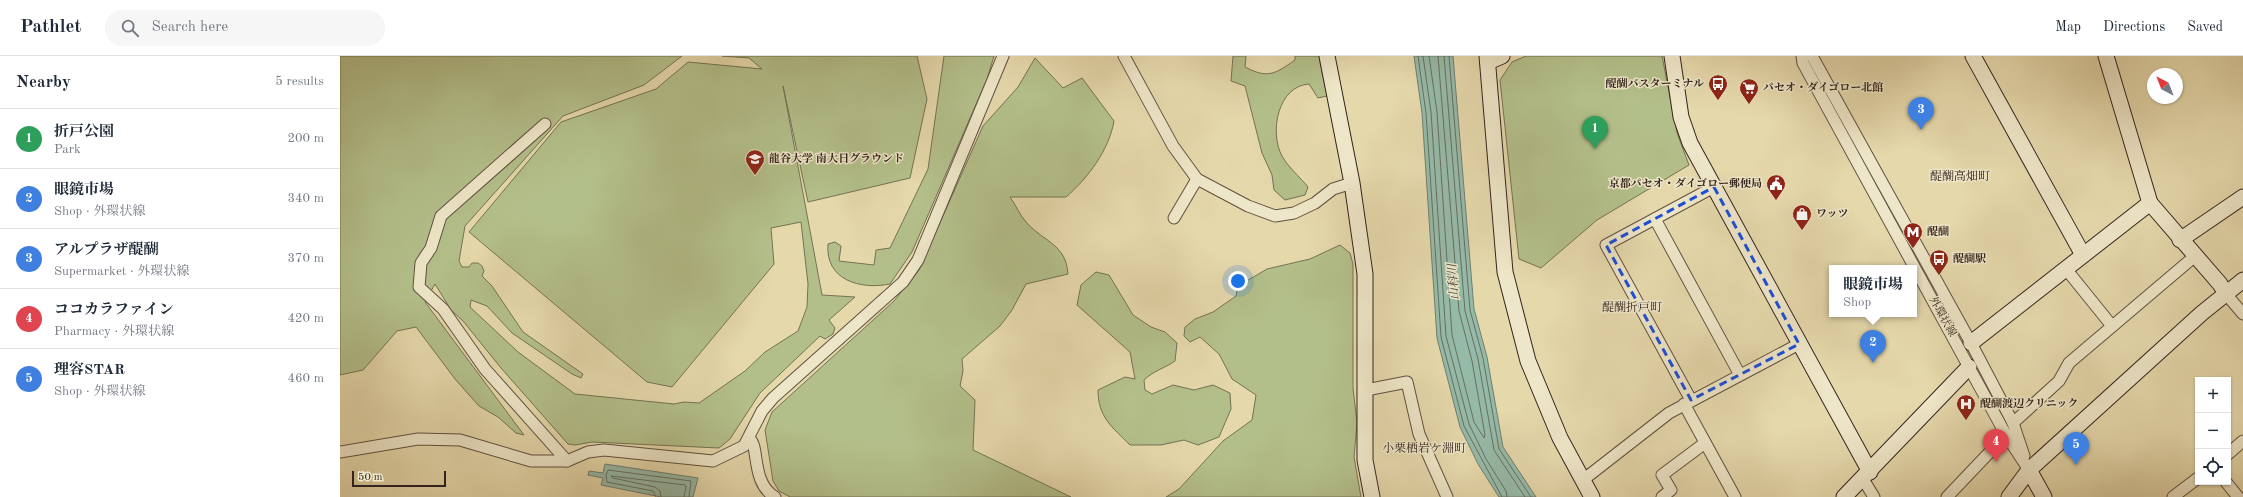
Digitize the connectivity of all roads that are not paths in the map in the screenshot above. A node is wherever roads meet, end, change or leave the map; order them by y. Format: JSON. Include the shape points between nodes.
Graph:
{"nodes":[{"id":1,"x":1004,"y":56,"type":"edge"},
{"id":2,"x":1124,"y":56,"type":"edge"},
{"id":3,"x":1327,"y":56,"type":"edge"},
{"id":4,"x":1502,"y":56,"type":"edge"},
{"id":5,"x":1672,"y":56,"type":"edge"},
{"id":6,"x":1802,"y":56,"type":"edge"},
{"id":7,"x":1812,"y":56,"type":"edge"},
{"id":8,"x":1973,"y":56,"type":"edge"},
{"id":9,"x":2106,"y":56,"type":"edge"},
{"id":10,"x":1488,"y":59,"type":"edge"},
{"id":11,"x":545,"y":124,"type":"dead end"},
{"id":12,"x":1197,"y":179,"type":"junction"},
{"id":13,"x":1352,"y":184,"type":"junction"},
{"id":14,"x":1714,"y":187,"type":"junction"},
{"id":15,"x":2243,"y":197,"type":"edge"},
{"id":16,"x":2150,"y":203,"type":"junction"},
{"id":17,"x":1174,"y":218,"type":"dead end"},
{"id":18,"x":1655,"y":218,"type":"junction"},
{"id":19,"x":2180,"y":240,"type":"junction"},
{"id":20,"x":2083,"y":255,"type":"junction"},
{"id":21,"x":2195,"y":256,"type":"junction"},
{"id":22,"x":1913,"y":265,"type":"edge"},
{"id":23,"x":2066,"y":269,"type":"junction"},
{"id":24,"x":1917,"y":272,"type":"edge"},
{"id":25,"x":2243,"y":280,"type":"edge"},
{"id":26,"x":2226,"y":294,"type":"junction"},
{"id":27,"x":2243,"y":314,"type":"edge"},
{"id":28,"x":2112,"y":326,"type":"junction"},
{"id":29,"x":1971,"y":343,"type":"junction"},
{"id":30,"x":1799,"y":344,"type":"junction"},
{"id":31,"x":1969,"y":367,"type":"junction"},
{"id":32,"x":1740,"y":375,"type":"junction"},
{"id":33,"x":1366,"y":390,"type":"junction"},
{"id":34,"x":1687,"y":402,"type":"junction"},
{"id":35,"x":2013,"y":422,"type":"junction"},
{"id":36,"x":2006,"y":435,"type":"junction"},
{"id":37,"x":749,"y":439,"type":"junction"},
{"id":38,"x":2243,"y":441,"type":"edge"},
{"id":39,"x":1705,"y":443,"type":"junction"},
{"id":40,"x":2231,"y":451,"type":"edge"},
{"id":41,"x":340,"y":452,"type":"edge"},
{"id":42,"x":567,"y":461,"type":"junction"},
{"id":43,"x":2029,"y":470,"type":"junction"},
{"id":44,"x":1866,"y":475,"type":"junction"},
{"id":45,"x":1583,"y":480,"type":"junction"},
{"id":46,"x":2195,"y":480,"type":"edge"},
{"id":47,"x":2228,"y":485,"type":"edge"},
{"id":48,"x":774,"y":497,"type":"edge"},
{"id":49,"x":1372,"y":497,"type":"edge"},
{"id":50,"x":1447,"y":497,"type":"edge"},
{"id":51,"x":1592,"y":497,"type":"edge"},
{"id":52,"x":1662,"y":497,"type":"edge"},
{"id":53,"x":1735,"y":497,"type":"edge"},
{"id":54,"x":1844,"y":497,"type":"edge"},
{"id":55,"x":1874,"y":497,"type":"edge"},
{"id":56,"x":1947,"y":497,"type":"edge"},
{"id":57,"x":2009,"y":497,"type":"edge"},
{"id":58,"x":2044,"y":497,"type":"edge"},
{"id":59,"x":2173,"y":497,"type":"edge"},
{"id":60,"x":2238,"y":497,"type":"edge"}],
"edges":[{"from":1,"to":37,"type":"street","via":[[918,260],[902,282],[772,398],[762,411]]},
{"from":2,"to":12,"type":"street","via":[[1173,146]]},
{"from":3,"to":13,"type":"street"},
{"from":4,"to":10,"type":"street"},
{"from":5,"to":14,"type":"street","via":[[1681,117],[1690,142]]},
{"from":6,"to":22,"type":"street","name":"外環状線","via":[[1803,63]]},
{"from":7,"to":29,"type":"street","name":"外環状線"},
{"from":8,"to":20,"type":"street"},
{"from":9,"to":16,"type":"street"},
{"from":10,"to":45,"type":"street","via":[[1505,272],[1528,361],[1560,438]]},
{"from":11,"to":42,"type":"street","via":[[441,216],[431,248],[421,263],[419,287],[443,309],[485,369]]},
{"from":12,"to":13,"type":"street","via":[[1248,206],[1275,216],[1294,213],[1315,204],[1333,189]]},
{"from":12,"to":17,"type":"street"},
{"from":13,"to":33,"type":"street","via":[[1365,274]]},
{"from":14,"to":18,"type":"street"},
{"from":14,"to":30,"type":"street"},
{"from":15,"to":19,"type":"street"},
{"from":16,"to":19,"type":"street"},
{"from":16,"to":20,"type":"street"},
{"from":18,"to":32,"type":"street"},
{"from":18,"to":34,"type":"street","via":[[1606,245]]},
{"from":19,"to":21,"type":"street"},
{"from":20,"to":23,"type":"street"},
{"from":21,"to":26,"type":"street"},
{"from":21,"to":28,"type":"street"},
{"from":23,"to":28,"type":"street"},
{"from":23,"to":29,"type":"street"},
{"from":24,"to":31,"type":"street","name":"外環状線"},
{"from":25,"to":26,"type":"street"},
{"from":26,"to":27,"type":"street"},
{"from":26,"to":43,"type":"street"},
{"from":28,"to":35,"type":"street","via":[[2069,363],[2059,381]]},
{"from":29,"to":35,"type":"street","name":"外環状線"},
{"from":30,"to":32,"type":"street"},
{"from":30,"to":44,"type":"street"},
{"from":31,"to":36,"type":"street","name":"外環状線"},
{"from":31,"to":44,"type":"street"},
{"from":32,"to":34,"type":"street"},
{"from":33,"to":49,"type":"street","via":[[1365,460]]},
{"from":33,"to":50,"type":"street","via":[[1407,382],[1420,434]]},
{"from":34,"to":39,"type":"street"},
{"from":34,"to":45,"type":"street"},
{"from":35,"to":43,"type":"street","name":"外環状線"},
{"from":36,"to":43,"type":"street","name":"外環状線"},
{"from":36,"to":56,"type":"street"},
{"from":37,"to":42,"type":"street","via":[[744,446],[713,461],[604,450],[588,452]]},
{"from":37,"to":48,"type":"street","via":[[755,446],[756,470],[760,482]]},
{"from":38,"to":40,"type":"street"},
{"from":39,"to":52,"type":"street","via":[[1662,475],[1671,490]]},
{"from":39,"to":53,"type":"street"},
{"from":41,"to":42,"type":"street","via":[[418,439],[460,440],[531,461]]},
{"from":43,"to":57,"type":"street"},
{"from":43,"to":58,"type":"street","name":"外環状線"},
{"from":44,"to":54,"type":"street"},
{"from":44,"to":55,"type":"street"},
{"from":45,"to":51,"type":"street"},
{"from":46,"to":59,"type":"street"},
{"from":47,"to":60,"type":"street"}]}
